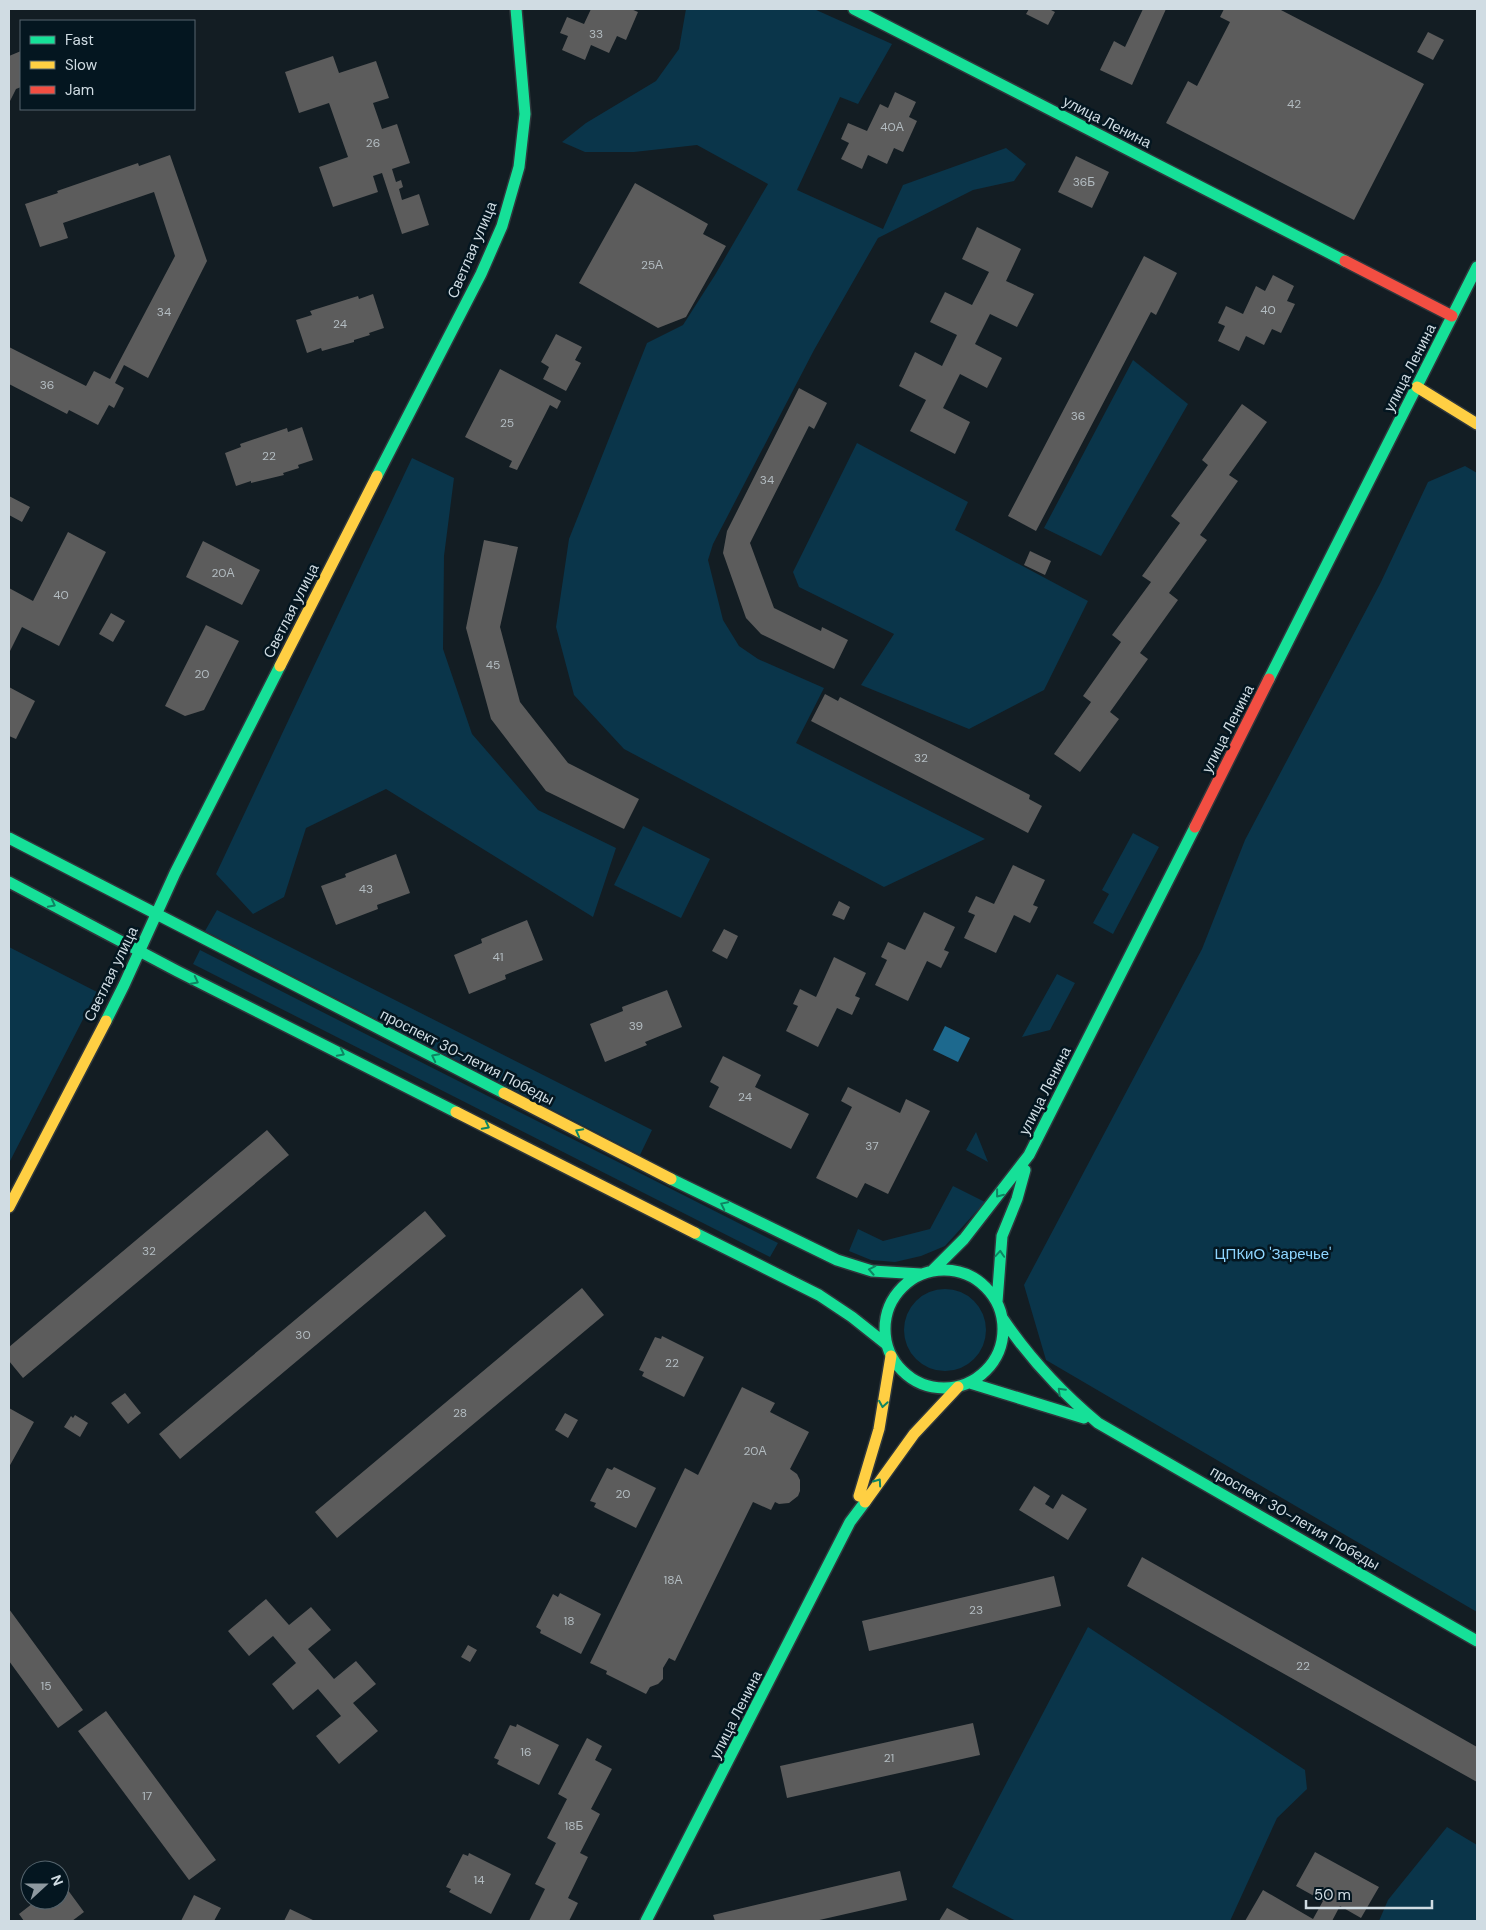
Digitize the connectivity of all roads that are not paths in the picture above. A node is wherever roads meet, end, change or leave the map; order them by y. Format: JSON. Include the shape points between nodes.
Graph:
{"nodes":[{"id":1,"x":516,"y":9,"type":"edge"},
{"id":2,"x":854,"y":9,"type":"edge"},
{"id":3,"x":1477,"y":267,"type":"edge"},
{"id":4,"x":1452,"y":316,"type":"junction"},
{"id":5,"x":1417,"y":387,"type":"junction"},
{"id":6,"x":1477,"y":424,"type":"edge"},
{"id":7,"x":9,"y":838,"type":"edge"},
{"id":8,"x":9,"y":882,"type":"edge"},
{"id":9,"x":157,"y":913,"type":"junction"},
{"id":10,"x":140,"y":951,"type":"junction"},
{"id":11,"x":1029,"y":1156,"type":"junction"},
{"id":12,"x":9,"y":1207,"type":"edge"},
{"id":13,"x":933,"y":1270,"type":"junction"},
{"id":14,"x":921,"y":1274,"type":"junction"},
{"id":15,"x":997,"y":1302,"type":"junction"},
{"id":16,"x":1003,"y":1319,"type":"junction"},
{"id":17,"x":886,"y":1344,"type":"junction"},
{"id":18,"x":890,"y":1356,"type":"junction"},
{"id":19,"x":970,"y":1383,"type":"junction"},
{"id":20,"x":958,"y":1387,"type":"junction"},
{"id":21,"x":1098,"y":1423,"type":"junction"},
{"id":22,"x":850,"y":1522,"type":"junction"},
{"id":23,"x":1477,"y":1641,"type":"edge"},
{"id":24,"x":646,"y":1921,"type":"edge"}],
"edges":[{"from":1,"to":9,"type":"main road","name":"Светлая улица","via":[[525,114],[519,168],[502,226],[481,274]]},
{"from":2,"to":4,"type":"main road","name":"улица Ленина"},
{"from":3,"to":4,"type":"main road","name":"улица Ленина"},
{"from":4,"to":5,"type":"main road","name":"улица Ленина"},
{"from":5,"to":6,"type":"main road"},
{"from":5,"to":11,"type":"main road","name":"улица Ленина"},
{"from":7,"to":9,"type":"main road","name":"проспект 30-летия Победы"},
{"from":8,"to":10,"type":"main road","one_way":true},
{"from":9,"to":10,"type":"main road","name":"Светлая улица"},
{"from":14,"to":9,"type":"main road","name":"проспект 30-летия Победы","one_way":true,"via":[[872,1271],[837,1260],[648,1168]]},
{"from":10,"to":12,"type":"main road","name":"Светлая улица"},
{"from":10,"to":17,"type":"main road","one_way":true,"via":[[819,1295]]},
{"from":11,"to":13,"type":"main road","name":"улица Ленина","one_way":true,"via":[[964,1238]]},
{"from":15,"to":11,"type":"main road","name":"улица Ленина","one_way":true,"via":[[1002,1236]]},
{"from":13,"to":14,"type":"main road"},
{"from":13,"to":15,"type":"main road","via":[[952,1270],[970,1276],[986,1287]]},
{"from":14,"to":17,"type":"main road","via":[[903,1286],[890,1303],[884,1323]]},
{"from":15,"to":16,"type":"main road"},
{"from":16,"to":19,"type":"main road","via":[[1003,1339],[997,1357]]},
{"from":21,"to":16,"type":"main road","name":"проспект 30-летия Победы","one_way":true,"via":[[1047,1377],[1024,1351]]},
{"from":17,"to":18,"type":"main road"},
{"from":18,"to":20,"type":"main road","via":[[902,1372],[919,1384],[938,1389]]},
{"from":18,"to":22,"type":"main road","name":"улица Ленина","one_way":true,"via":[[880,1429]]},
{"from":19,"to":20,"type":"main road"},
{"from":19,"to":21,"type":"main road","name":"проспект 30-летия Победы"},
{"from":22,"to":20,"type":"main road","name":"улица Ленина","one_way":true,"via":[[914,1434]]},
{"from":21,"to":23,"type":"main road","name":"проспект 30-летия Победы"},
{"from":22,"to":24,"type":"main road","name":"улица Ленина"}]}
